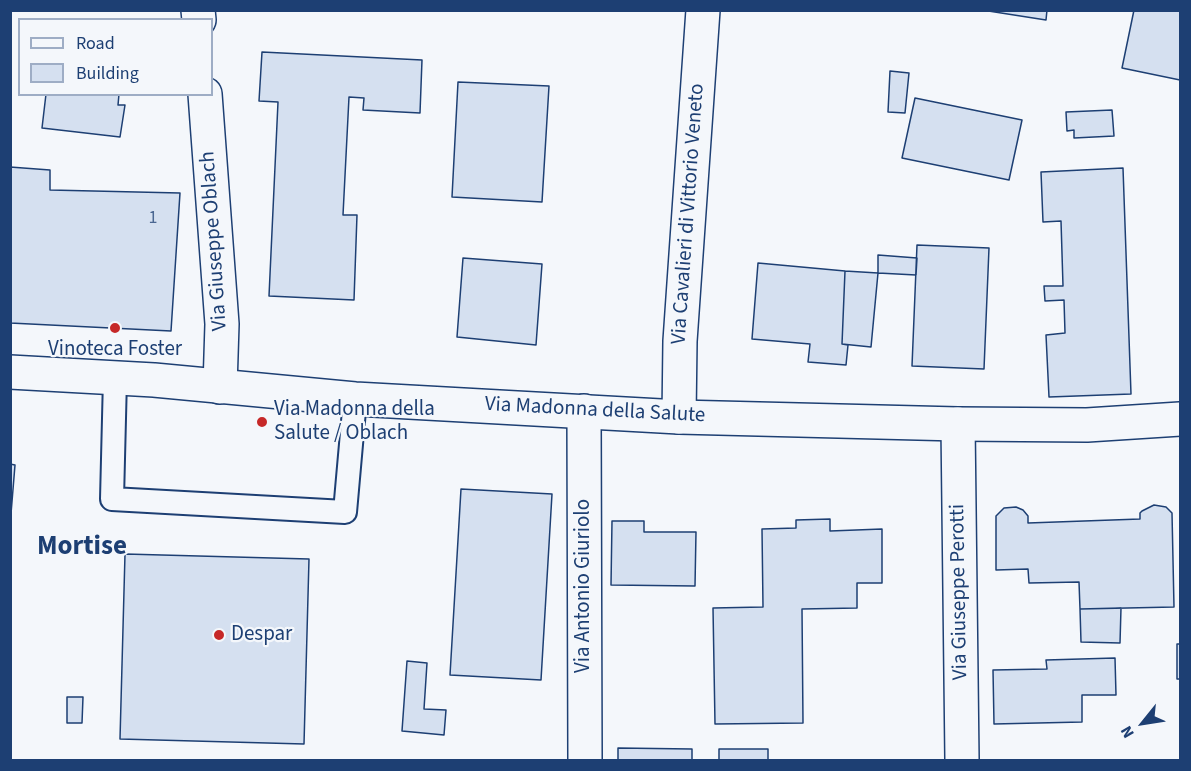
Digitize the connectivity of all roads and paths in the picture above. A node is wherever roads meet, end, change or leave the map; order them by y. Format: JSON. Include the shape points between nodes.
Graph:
{"nodes":[{"id":1,"x":703,"y":10,"type":"edge"},
{"id":2,"x":205,"y":96,"type":"edge"},
{"id":3,"x":10,"y":372,"type":"edge"},
{"id":4,"x":115,"y":378,"type":"junction"},
{"id":5,"x":220,"y":387,"type":"junction"},
{"id":6,"x":355,"y":399,"type":"junction"},
{"id":7,"x":584,"y":411,"type":"junction"},
{"id":8,"x":679,"y":417,"type":"junction"},
{"id":9,"x":1180,"y":419,"type":"edge"},
{"id":10,"x":958,"y":424,"type":"junction"},
{"id":11,"x":585,"y":760,"type":"edge"},
{"id":12,"x":962,"y":760,"type":"edge"}],
"edges":[{"from":1,"to":8,"type":"street","name":"Via Cavalieri di Vittorio Veneto","via":[[680,341]]},
{"from":2,"to":5,"type":"street","name":"Via Giuseppe Oblach","via":[[222,324]]},
{"from":3,"to":4,"type":"street","name":"Via Madonna della Salute"},
{"from":4,"to":5,"type":"street","name":"Via Madonna della Salute"},
{"from":4,"to":6,"type":"lane","via":[[112,499],[345,512]]},
{"from":5,"to":6,"type":"street","name":"Via Madonna della Salute"},
{"from":6,"to":7,"type":"street","name":"Via Madonna della Salute"},
{"from":7,"to":8,"type":"street","name":"Via Madonna della Salute"},
{"from":7,"to":11,"type":"street","name":"Via Antonio Giuriolo"},
{"from":8,"to":10,"type":"street","name":"Via Madonna della Salute"},
{"from":9,"to":10,"type":"street","name":"Via Madonna della Salute","via":[[1087,425]]},
{"from":10,"to":12,"type":"street","name":"Via Giuseppe Perotti"}]}
